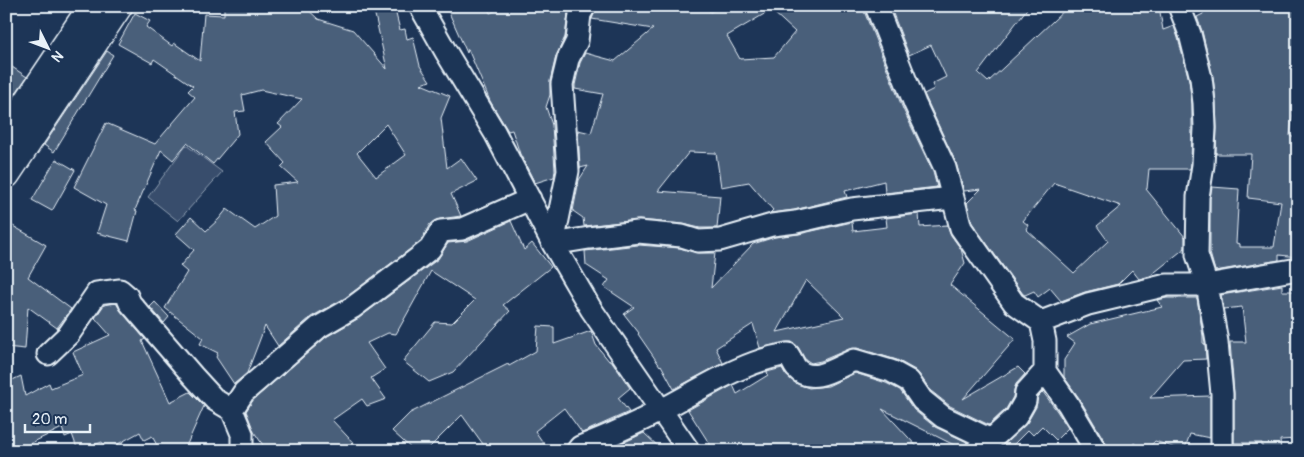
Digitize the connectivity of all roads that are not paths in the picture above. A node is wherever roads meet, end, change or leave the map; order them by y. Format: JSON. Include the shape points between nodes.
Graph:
{"nodes":[{"id":1,"x":92,"y":6,"type":"edge"},
{"id":2,"x":118,"y":6,"type":"edge"},
{"id":3,"x":420,"y":6,"type":"edge"},
{"id":4,"x":585,"y":6,"type":"edge"},
{"id":5,"x":876,"y":6,"type":"edge"},
{"id":6,"x":1180,"y":6,"type":"edge"},
{"id":7,"x":6,"y":135,"type":"edge"},
{"id":8,"x":6,"y":174,"type":"edge"},
{"id":9,"x":952,"y":198,"type":"junction"},
{"id":10,"x":530,"y":200,"type":"junction"},
{"id":11,"x":553,"y":244,"type":"junction"},
{"id":12,"x":1298,"y":269,"type":"edge"},
{"id":13,"x":1207,"y":285,"type":"junction"},
{"id":14,"x":1041,"y":322,"type":"junction"},
{"id":15,"x":48,"y":354,"type":"dead end"},
{"id":16,"x":1045,"y":371,"type":"junction"},
{"id":17,"x":232,"y":410,"type":"junction"},
{"id":18,"x":662,"y":410,"type":"junction"},
{"id":19,"x":983,"y":445,"type":"edge"},
{"id":20,"x":679,"y":446,"type":"edge"},
{"id":21,"x":242,"y":451,"type":"edge"},
{"id":22,"x":577,"y":451,"type":"edge"},
{"id":23,"x":1096,"y":451,"type":"edge"},
{"id":24,"x":1222,"y":451,"type":"edge"}],
"edges":[{"from":1,"to":7,"type":"main road"},
{"from":2,"to":8,"type":"main road"},
{"from":3,"to":10,"type":"street","via":[[495,133]]},
{"from":4,"to":11,"type":"street","via":[[580,14],[577,41],[568,59],[562,84],[568,171]]},
{"from":5,"to":9,"type":"street","via":[[915,104],[945,168]]},
{"from":6,"to":13,"type":"street","via":[[1201,78],[1204,104],[1197,255]]},
{"from":9,"to":11,"type":"street","via":[[852,209],[772,224],[720,240],[698,241],[682,236],[638,232]]},
{"from":9,"to":14,"type":"street","via":[[960,228],[1014,303]]},
{"from":10,"to":11,"type":"street"},
{"from":10,"to":17,"type":"street","via":[[462,229],[441,231],[430,249],[352,308],[318,327],[244,392]]},
{"from":11,"to":18,"type":"street","via":[[590,308]]},
{"from":12,"to":13,"type":"street"},
{"from":13,"to":14,"type":"street","via":[[1167,285],[1088,304]]},
{"from":13,"to":24,"type":"street","via":[[1222,394]]},
{"from":14,"to":16,"type":"street"},
{"from":15,"to":17,"type":"street","via":[[69,334],[97,293],[120,290],[209,394]]},
{"from":16,"to":19,"type":"street","via":[[1026,392],[1016,417]]},
{"from":16,"to":23,"type":"street"},
{"from":17,"to":21,"type":"street","via":[[242,434]]},
{"from":18,"to":19,"type":"street","via":[[730,373],[776,356],[788,354],[804,375],[813,376],[854,360],[891,371],[909,381],[922,400]]},
{"from":18,"to":20,"type":"street"},
{"from":18,"to":22,"type":"street"}]}
